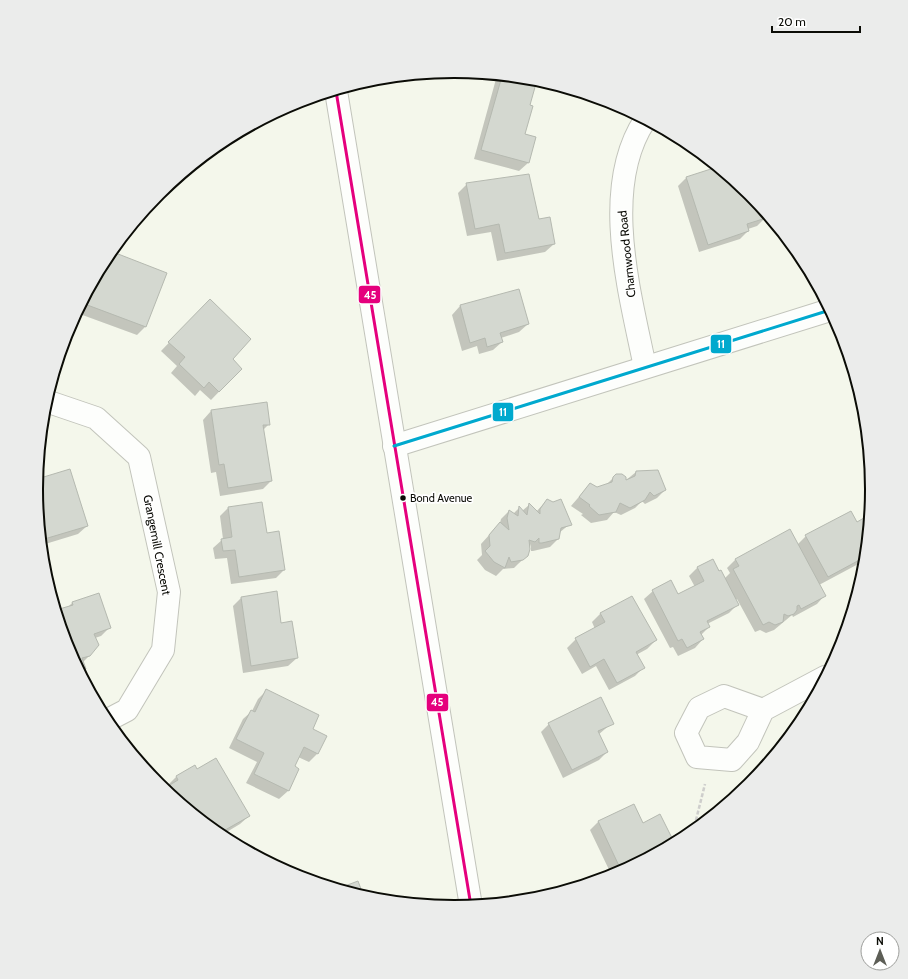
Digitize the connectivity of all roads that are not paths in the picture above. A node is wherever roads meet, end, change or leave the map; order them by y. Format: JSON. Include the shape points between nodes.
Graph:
{"nodes":[{"id":1,"x":337,"y":96,"type":"edge"},
{"id":2,"x":642,"y":124,"type":"edge"},
{"id":3,"x":825,"y":312,"type":"edge"},
{"id":4,"x":645,"y":367,"type":"junction"},
{"id":5,"x":52,"y":404,"type":"edge"},
{"id":6,"x":394,"y":446,"type":"junction"},
{"id":7,"x":817,"y":682,"type":"edge"},
{"id":8,"x":763,"y":710,"type":"junction"},
{"id":9,"x":112,"y":718,"type":"edge"},
{"id":10,"x":470,"y":900,"type":"edge"}],
"edges":[{"from":1,"to":6,"type":"street"},
{"from":2,"to":4,"type":"street","name":"Charnwood Road","via":[[635,135],[626,165],[621,196],[624,252]]},
{"from":3,"to":4,"type":"street"},
{"from":4,"to":6,"type":"street"},
{"from":5,"to":9,"type":"street","name":"Grangemill Crescent","via":[[96,418],[139,457],[169,592],[163,650],[127,710]]},
{"from":6,"to":10,"type":"street"},
{"from":7,"to":8,"type":"street"},
{"from":8,"to":8,"type":"street","via":[[748,742],[732,760],[697,757],[686,733],[698,708],[724,696]]}]}
